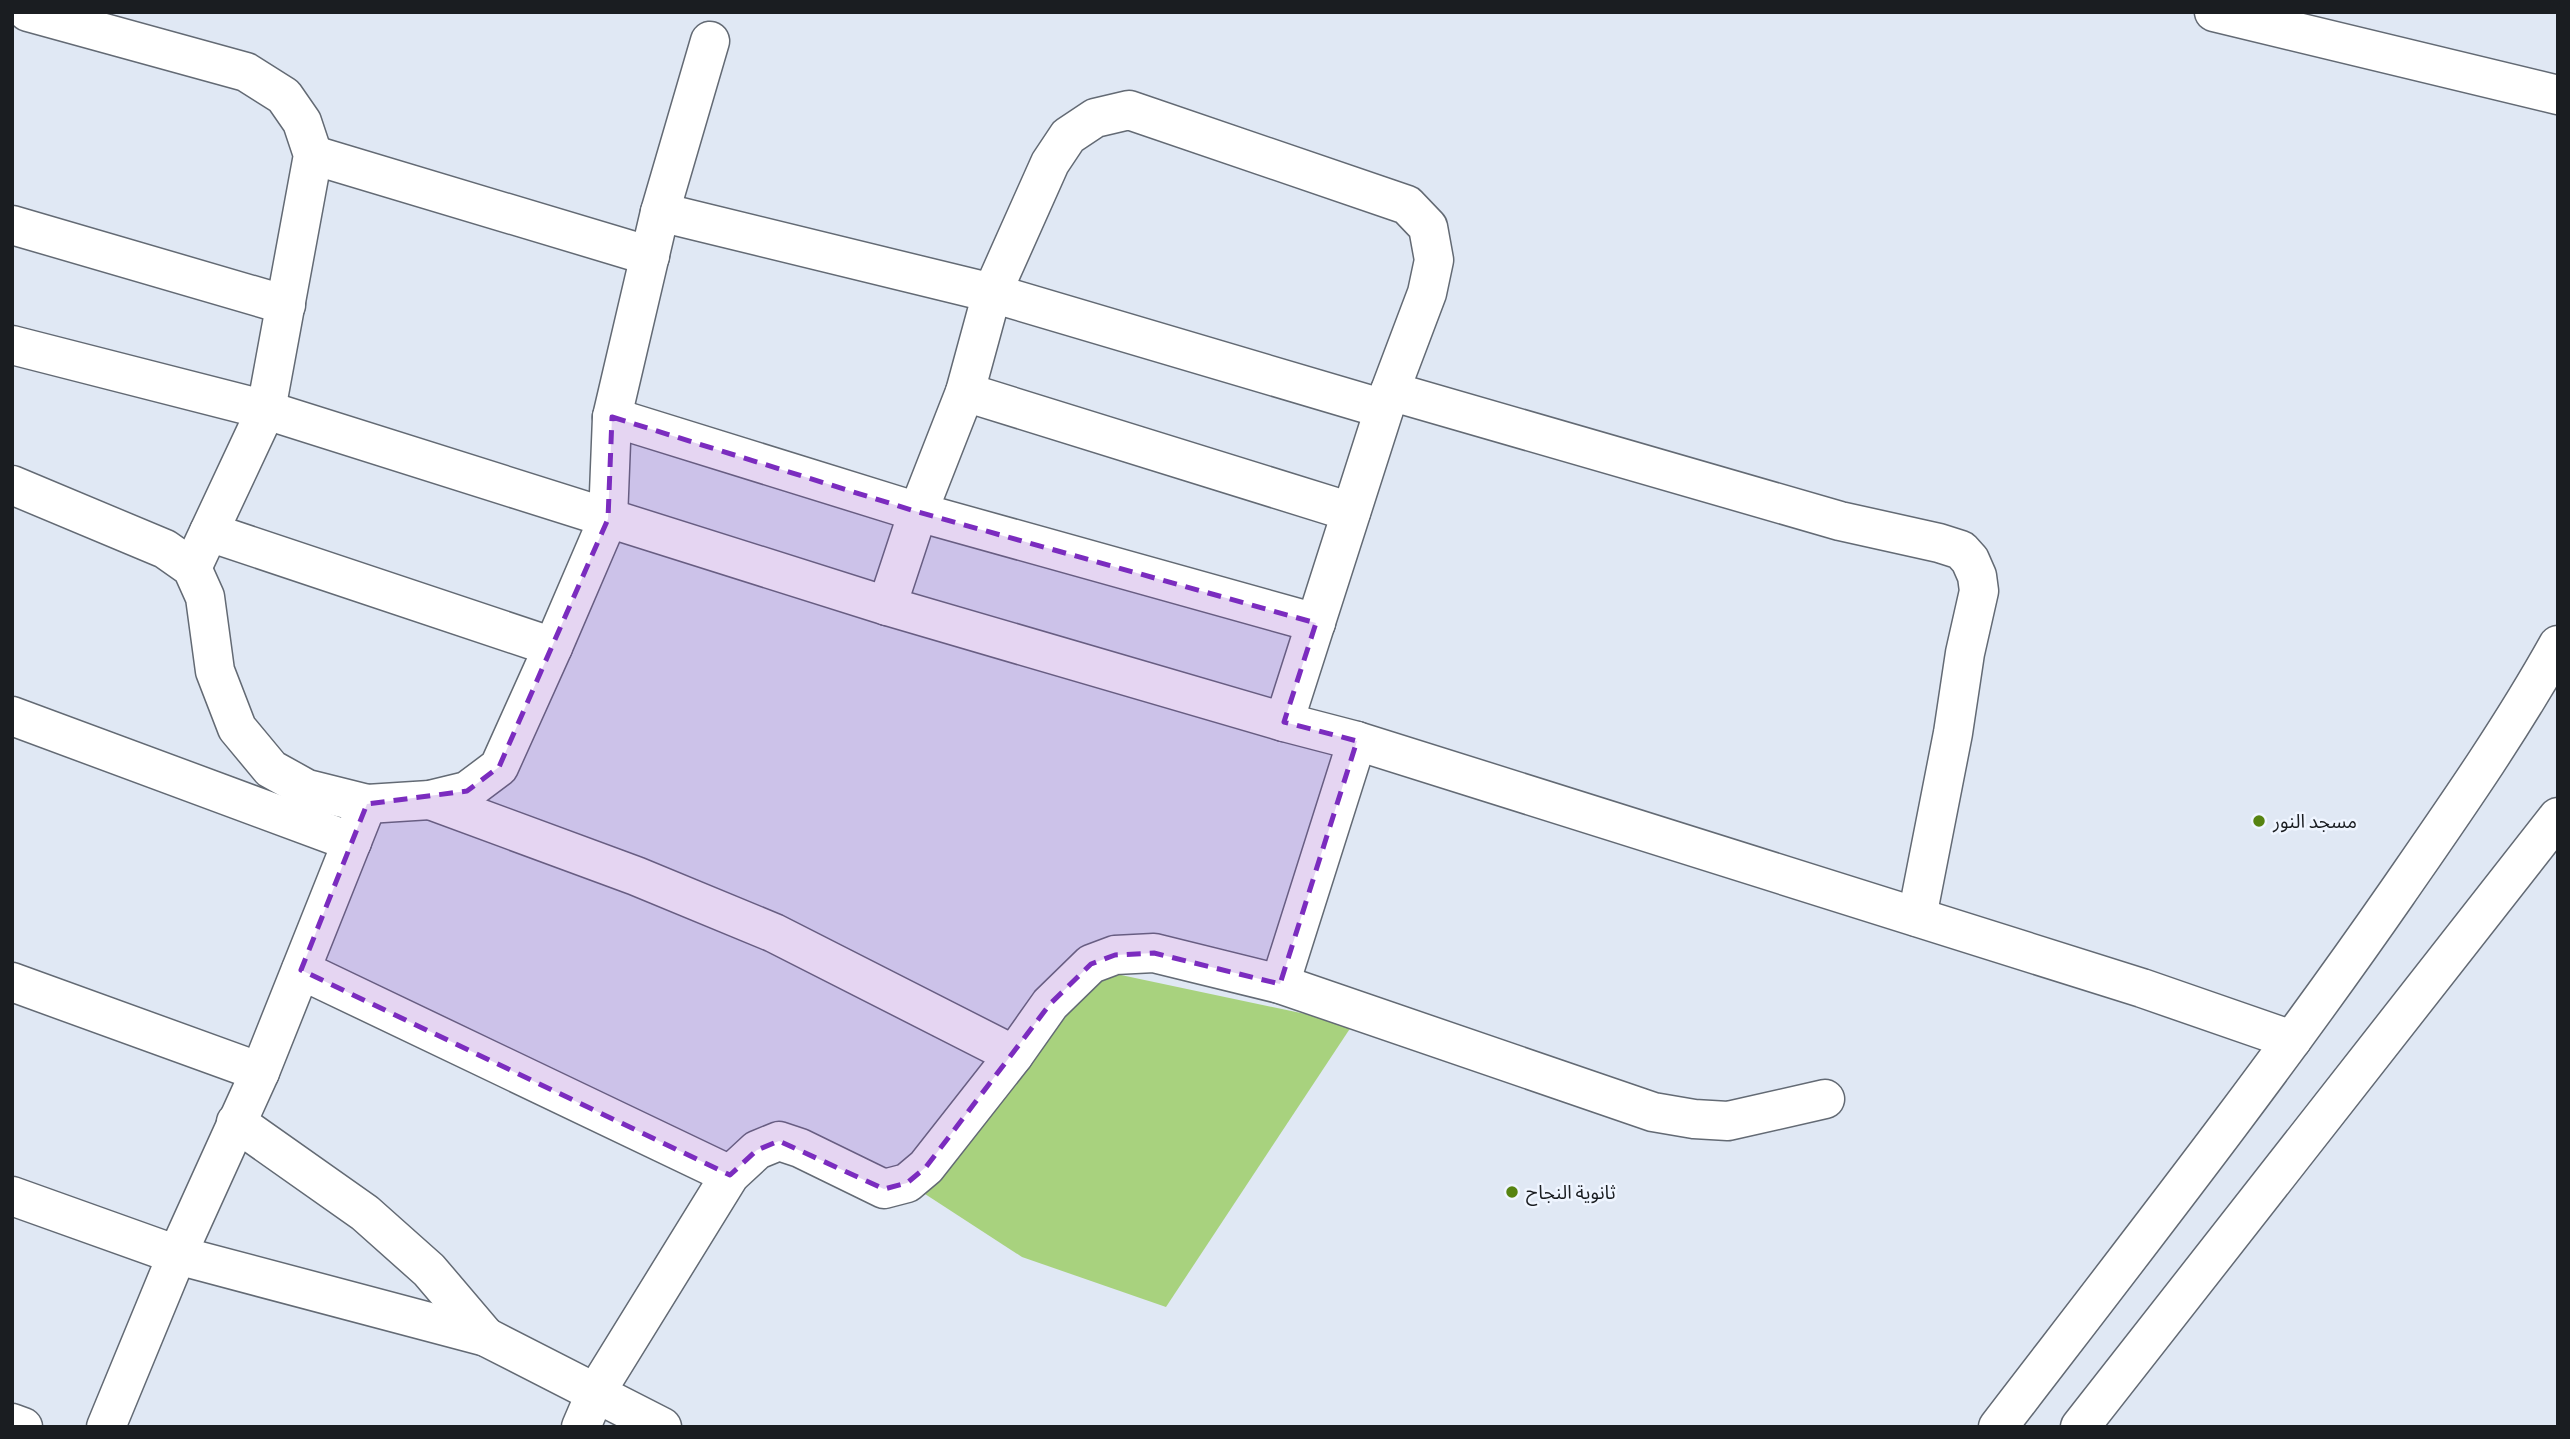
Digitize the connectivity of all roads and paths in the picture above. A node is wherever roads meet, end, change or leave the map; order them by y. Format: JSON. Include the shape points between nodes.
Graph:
{"nodes":[{"id":1,"x":28,"y":12,"type":"edge"},
{"id":2,"x":2214,"y":12,"type":"edge"},
{"id":3,"x":710,"y":41,"type":"dead end"},
{"id":4,"x":2558,"y":95,"type":"edge"},
{"id":5,"x":313,"y":155,"type":"junction"},
{"id":6,"x":660,"y":212,"type":"junction"},
{"id":7,"x":12,"y":225,"type":"edge"},
{"id":8,"x":650,"y":256,"type":"junction"},
{"id":9,"x":992,"y":293,"type":"junction"},
{"id":10,"x":286,"y":305,"type":"junction"},
{"id":11,"x":12,"y":345,"type":"edge"},
{"id":12,"x":965,"y":392,"type":"junction"},
{"id":13,"x":1387,"y":400,"type":"junction"},
{"id":14,"x":266,"y":410,"type":"junction"},
{"id":15,"x":612,"y":417,"type":"junction"},
{"id":16,"x":12,"y":485,"type":"edge"},
{"id":17,"x":918,"y":512,"type":"junction"},
{"id":18,"x":1351,"y":512,"type":"junction"},
{"id":19,"x":608,"y":519,"type":"junction"},
{"id":20,"x":209,"y":532,"type":"junction"},
{"id":21,"x":192,"y":568,"type":"junction"},
{"id":22,"x":887,"y":606,"type":"junction"},
{"id":23,"x":1316,"y":623,"type":"junction"},
{"id":24,"x":2558,"y":645,"type":"edge"},
{"id":25,"x":553,"y":647,"type":"junction"},
{"id":26,"x":12,"y":716,"type":"edge"},
{"id":27,"x":1284,"y":722,"type":"junction"},
{"id":28,"x":1357,"y":741,"type":"junction"},
{"id":29,"x":430,"y":800,"type":"junction"},
{"id":30,"x":367,"y":804,"type":"junction"},
{"id":31,"x":2558,"y":817,"type":"edge"},
{"id":32,"x":352,"y":842,"type":"junction"},
{"id":33,"x":1917,"y":917,"type":"junction"},
{"id":34,"x":301,"y":970,"type":"junction"},
{"id":35,"x":12,"y":982,"type":"edge"},
{"id":36,"x":1280,"y":984,"type":"junction"},
{"id":37,"x":2292,"y":1040,"type":"junction"},
{"id":38,"x":1014,"y":1055,"type":"junction"},
{"id":39,"x":260,"y":1072,"type":"junction"},
{"id":40,"x":1825,"y":1099,"type":"dead end"},
{"id":41,"x":236,"y":1122,"type":"junction"},
{"id":42,"x":730,"y":1175,"type":"junction"},
{"id":43,"x":12,"y":1196,"type":"edge"},
{"id":44,"x":177,"y":1255,"type":"junction"},
{"id":45,"x":486,"y":1337,"type":"junction"},
{"id":46,"x":596,"y":1392,"type":"junction"},
{"id":47,"x":12,"y":1423,"type":"edge"},
{"id":48,"x":23,"y":1427,"type":"edge"},
{"id":49,"x":106,"y":1427,"type":"edge"},
{"id":50,"x":581,"y":1427,"type":"edge"},
{"id":51,"x":662,"y":1427,"type":"edge"},
{"id":52,"x":1998,"y":1427,"type":"edge"},
{"id":53,"x":2080,"y":1427,"type":"edge"}],
"edges":[{"from":1,"to":5,"type":"main road","via":[[246,72],[284,96],[302,122]]},
{"from":2,"to":4,"type":"main road"},
{"from":3,"to":6,"type":"main road"},
{"from":5,"to":8,"type":"main road"},
{"from":5,"to":10,"type":"main road"},
{"from":6,"to":8,"type":"main road"},
{"from":6,"to":9,"type":"main road"},
{"from":7,"to":10,"type":"main road"},
{"from":8,"to":15,"type":"main road"},
{"from":9,"to":12,"type":"main road"},
{"from":9,"to":13,"type":"main road"},
{"from":9,"to":13,"type":"main road","via":[[1050,163],[1068,136],[1095,118],[1129,110],[1407,205],[1427,227],[1434,260],[1427,293]]},
{"from":10,"to":14,"type":"main road"},
{"from":11,"to":14,"type":"main road"},
{"from":12,"to":17,"type":"main road"},
{"from":12,"to":18,"type":"main road"},
{"from":13,"to":18,"type":"main road"},
{"from":13,"to":33,"type":"main road","via":[[1961,550],[1970,560],[1979,591]]},
{"from":14,"to":19,"type":"main road"},
{"from":14,"to":20,"type":"main road"},
{"from":15,"to":17,"type":"main road"},
{"from":15,"to":19,"type":"main road"},
{"from":16,"to":21,"type":"main road","via":[[165,549]]},
{"from":17,"to":22,"type":"main road"},
{"from":17,"to":23,"type":"main road"},
{"from":18,"to":23,"type":"main road"},
{"from":19,"to":22,"type":"main road"},
{"from":19,"to":25,"type":"main road"},
{"from":20,"to":21,"type":"main road"},
{"from":20,"to":25,"type":"main road"},
{"from":21,"to":30,"type":"main road","via":[[205,597],[215,671],[237,729],[271,769],[307,789]]},
{"from":22,"to":27,"type":"main road"},
{"from":23,"to":27,"type":"main road"},
{"from":24,"to":37,"type":"main road","via":[[2475,781]]},
{"from":25,"to":29,"type":"main road","via":[[499,767],[467,792]]},
{"from":26,"to":32,"type":"main road"},
{"from":27,"to":28,"type":"main road"},
{"from":28,"to":33,"type":"main road"},
{"from":28,"to":36,"type":"main road"},
{"from":29,"to":30,"type":"main road"},
{"from":29,"to":38,"type":"main road","via":[[774,933]]},
{"from":30,"to":32,"type":"main road"},
{"from":31,"to":53,"type":"main road"},
{"from":32,"to":34,"type":"main road"},
{"from":33,"to":37,"type":"main road"},
{"from":34,"to":39,"type":"main road"},
{"from":34,"to":42,"type":"main road"},
{"from":35,"to":39,"type":"main road"},
{"from":36,"to":38,"type":"main road","via":[[1154,953],[1115,955],[1091,964],[1058,996]]},
{"from":36,"to":40,"type":"main road","via":[[1653,1112],[1728,1121]]},
{"from":37,"to":52,"type":"main road"},
{"from":38,"to":42,"type":"main road","via":[[926,1167],[907,1183],[884,1189],[779,1141],[757,1150]]},
{"from":39,"to":41,"type":"main road"},
{"from":41,"to":44,"type":"main road"},
{"from":41,"to":45,"type":"main road","via":[[365,1213],[429,1270]]},
{"from":42,"to":46,"type":"main road"},
{"from":43,"to":44,"type":"main road"},
{"from":44,"to":45,"type":"main road"},
{"from":44,"to":49,"type":"main road"},
{"from":45,"to":46,"type":"main road"},
{"from":46,"to":50,"type":"main road"},
{"from":46,"to":51,"type":"main road"},
{"from":47,"to":48,"type":"main road"}]}
